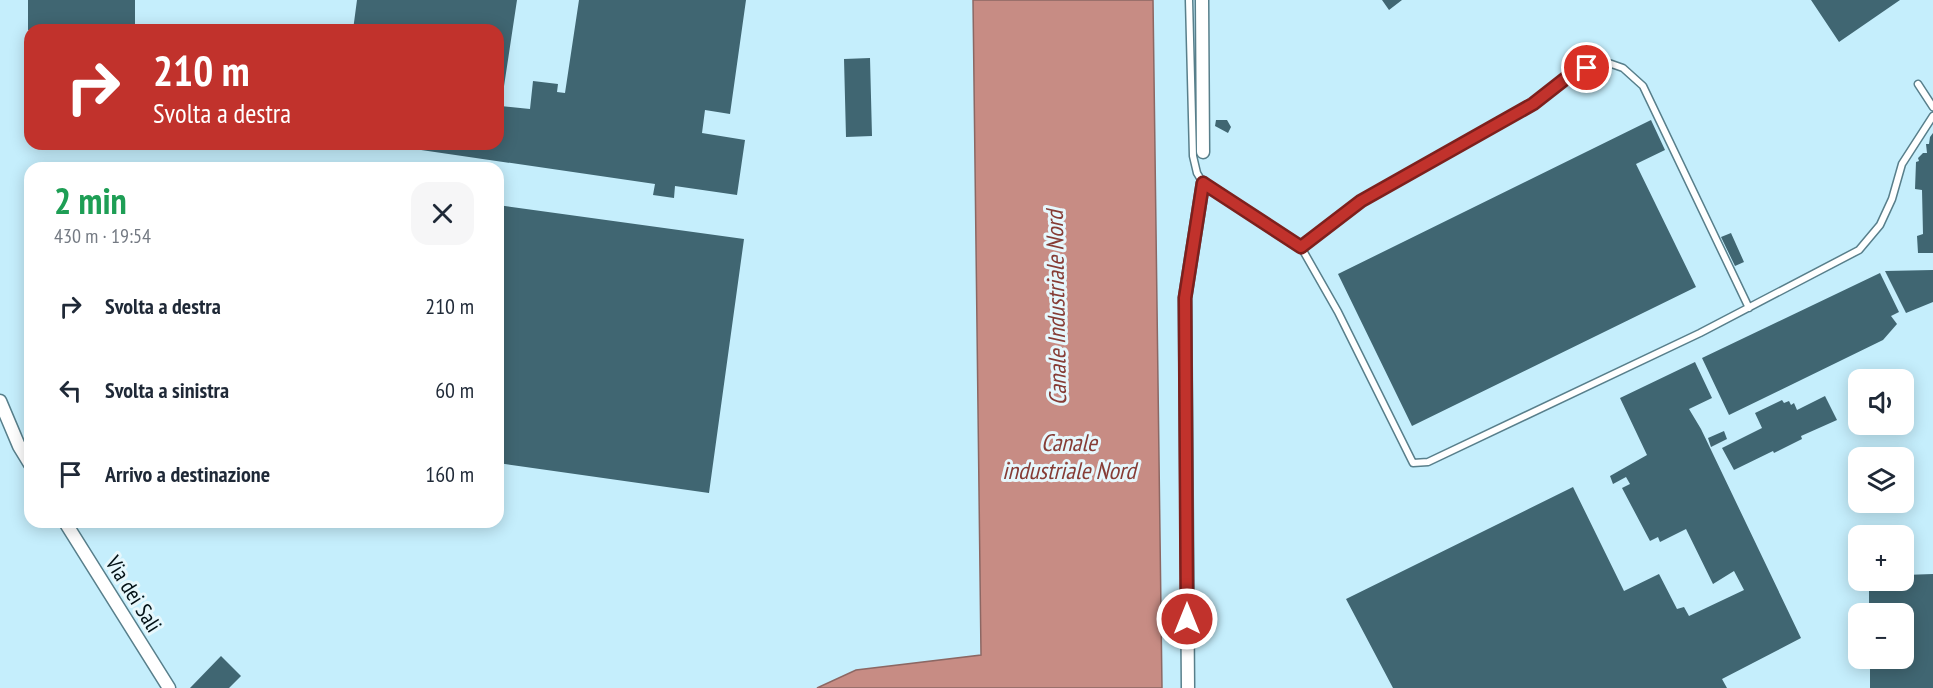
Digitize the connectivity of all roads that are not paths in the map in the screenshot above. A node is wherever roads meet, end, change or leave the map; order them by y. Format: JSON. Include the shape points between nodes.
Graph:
{"nodes":[{"id":1,"x":1189,"y":0,"type":"edge"},
{"id":2,"x":1203,"y":0,"type":"edge"},
{"id":3,"x":1918,"y":84,"type":"dead end"},
{"id":4,"x":1933,"y":107,"type":"edge"},
{"id":5,"x":1933,"y":116,"type":"edge"},
{"id":6,"x":1203,"y":152,"type":"dead end"},
{"id":7,"x":1203,"y":183,"type":"junction"},
{"id":8,"x":1301,"y":247,"type":"junction"},
{"id":9,"x":1749,"y":308,"type":"junction"},
{"id":10,"x":0,"y":401,"type":"edge"},
{"id":11,"x":24,"y":453,"type":"edge"},
{"id":12,"x":69,"y":528,"type":"edge"},
{"id":13,"x":169,"y":688,"type":"edge"},
{"id":14,"x":1188,"y":688,"type":"edge"}],
"edges":[{"from":1,"to":7,"type":"lane","via":[[1192,156]]},
{"from":2,"to":6,"type":"street"},
{"from":3,"to":4,"type":"lane"},
{"from":5,"to":9,"type":"lane","via":[[1902,164],[1880,225],[1859,250]]},
{"from":7,"to":8,"type":"lane"},
{"from":7,"to":14,"type":"street","via":[[1185,298]]},
{"from":8,"to":9,"type":"lane","via":[[1413,463],[1428,462],[1460,449]]},
{"from":8,"to":9,"type":"lane","via":[[1361,201],[1533,104],[1570,75],[1603,61],[1623,68],[1643,86]]},
{"from":10,"to":11,"type":"street"},
{"from":12,"to":13,"type":"street","name":"Via dei Sali"}]}
